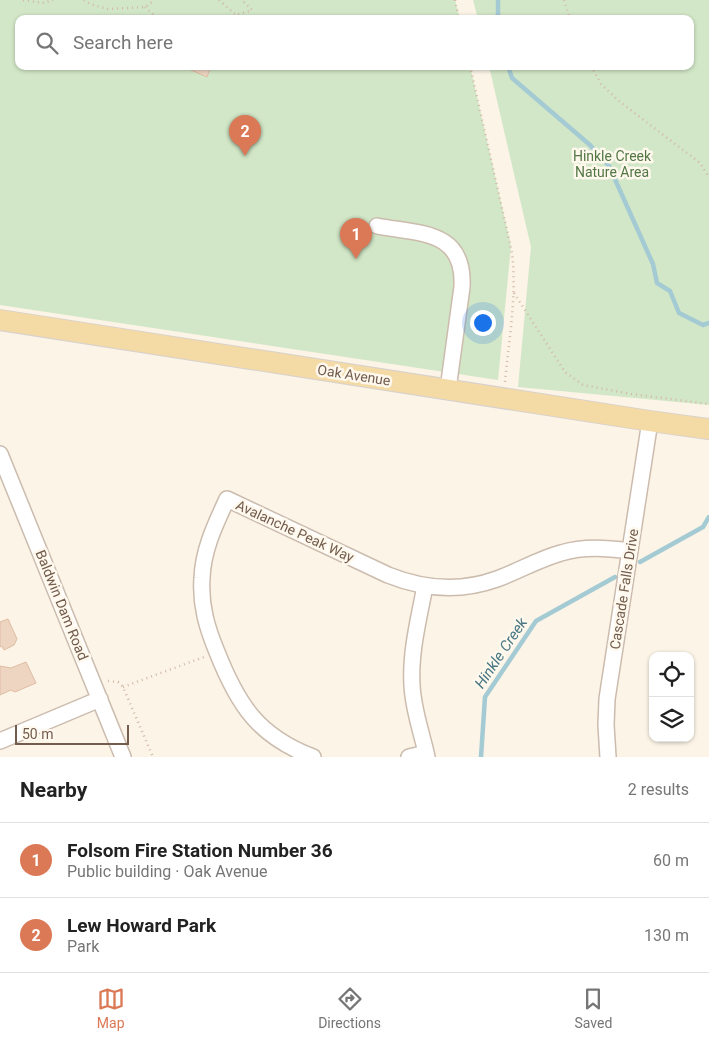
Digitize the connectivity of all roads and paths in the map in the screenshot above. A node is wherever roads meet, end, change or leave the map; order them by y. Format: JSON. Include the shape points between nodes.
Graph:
{"nodes":[{"id":1,"x":23,"y":0,"type":"edge"},
{"id":2,"x":84,"y":0,"type":"edge"},
{"id":3,"x":155,"y":0,"type":"edge"},
{"id":4,"x":219,"y":0,"type":"edge"},
{"id":5,"x":242,"y":0,"type":"edge"},
{"id":6,"x":455,"y":0,"type":"edge"},
{"id":7,"x":564,"y":0,"type":"edge"},
{"id":8,"x":50,"y":1,"type":"edge"},
{"id":9,"x":145,"y":7,"type":"junction"},
{"id":10,"x":154,"y":15,"type":"edge"},
{"id":11,"x":458,"y":15,"type":"edge"},
{"id":12,"x":569,"y":15,"type":"edge"},
{"id":13,"x":471,"y":70,"type":"edge"},
{"id":14,"x":593,"y":70,"type":"edge"},
{"id":15,"x":709,"y":177,"type":"edge"},
{"id":16,"x":377,"y":226,"type":"dead end"},
{"id":17,"x":514,"y":293,"type":"junction"},
{"id":18,"x":0,"y":320,"type":"edge"},
{"id":19,"x":23,"y":323,"type":"junction"},
{"id":20,"x":0,"y":329,"type":"edge"},
{"id":21,"x":448,"y":389,"type":"junction"},
{"id":22,"x":503,"y":398,"type":"junction"},
{"id":23,"x":709,"y":404,"type":"edge"},
{"id":24,"x":650,"y":421,"type":"junction"},
{"id":25,"x":709,"y":428,"type":"edge"},
{"id":26,"x":0,"y":454,"type":"edge"},
{"id":27,"x":630,"y":551,"type":"junction"},
{"id":28,"x":424,"y":586,"type":"junction"},
{"id":29,"x":217,"y":652,"type":"junction"},
{"id":30,"x":94,"y":685,"type":"junction"},
{"id":31,"x":123,"y":687,"type":"junction"},
{"id":32,"x":100,"y":700,"type":"junction"},
{"id":33,"x":0,"y":740,"type":"edge"},
{"id":34,"x":426,"y":755,"type":"edge"},
{"id":35,"x":123,"y":757,"type":"edge"},
{"id":36,"x":153,"y":757,"type":"edge"},
{"id":37,"x":313,"y":757,"type":"edge"},
{"id":38,"x":409,"y":757,"type":"edge"},
{"id":39,"x":608,"y":757,"type":"edge"}],
"edges":[{"from":1,"to":8,"type":"path"},
{"from":2,"to":9,"type":"path","via":[[108,9]]},
{"from":3,"to":9,"type":"path"},
{"from":4,"to":5,"type":"path","via":[[236,15],[252,10]]},
{"from":6,"to":11,"type":"path"},
{"from":7,"to":12,"type":"path"},
{"from":9,"to":10,"type":"path"},
{"from":13,"to":17,"type":"path","via":[[512,253]]},
{"from":14,"to":15,"type":"path","via":[[601,84],[620,102],[700,163]]},
{"from":16,"to":21,"type":"street","via":[[438,237],[453,247],[460,261],[462,286]]},
{"from":17,"to":22,"type":"path"},
{"from":17,"to":23,"type":"path","via":[[566,372],[584,386]]},
{"from":18,"to":19,"type":"main road","name":"Oak Avenue"},
{"from":19,"to":20,"type":"street"},
{"from":19,"to":21,"type":"main road","name":"Oak Avenue"},
{"from":21,"to":22,"type":"main road","name":"Oak Avenue"},
{"from":22,"to":24,"type":"main road","name":"Oak Avenue"},
{"from":24,"to":25,"type":"main road","name":"Oak Avenue"},
{"from":24,"to":27,"type":"street","name":"Cascade Falls Drive"},
{"from":26,"to":30,"type":"street","name":"Baldwin Dam Road"},
{"from":27,"to":28,"type":"street","name":"Avalanche Peak Way","via":[[586,548],[562,552],[481,584],[457,588]]},
{"from":27,"to":39,"type":"street","name":"Cascade Falls Drive","via":[[607,699]]},
{"from":28,"to":29,"type":"street","name":"Avalanche Peak Way","via":[[388,575],[227,499],[208,542],[202,578],[204,613]]},
{"from":28,"to":34,"type":"street","via":[[412,660],[412,685]]},
{"from":29,"to":31,"type":"path"},
{"from":29,"to":37,"type":"street","name":"Avalanche Peak Way","via":[[237,698],[254,719],[281,742]]},
{"from":30,"to":31,"type":"path","via":[[107,681],[118,682]]},
{"from":30,"to":32,"type":"street","name":"Baldwin Dam Road"},
{"from":31,"to":36,"type":"path"},
{"from":32,"to":33,"type":"street"},
{"from":32,"to":35,"type":"street","name":"Baldwin Dam Road"},
{"from":34,"to":38,"type":"street"}]}
